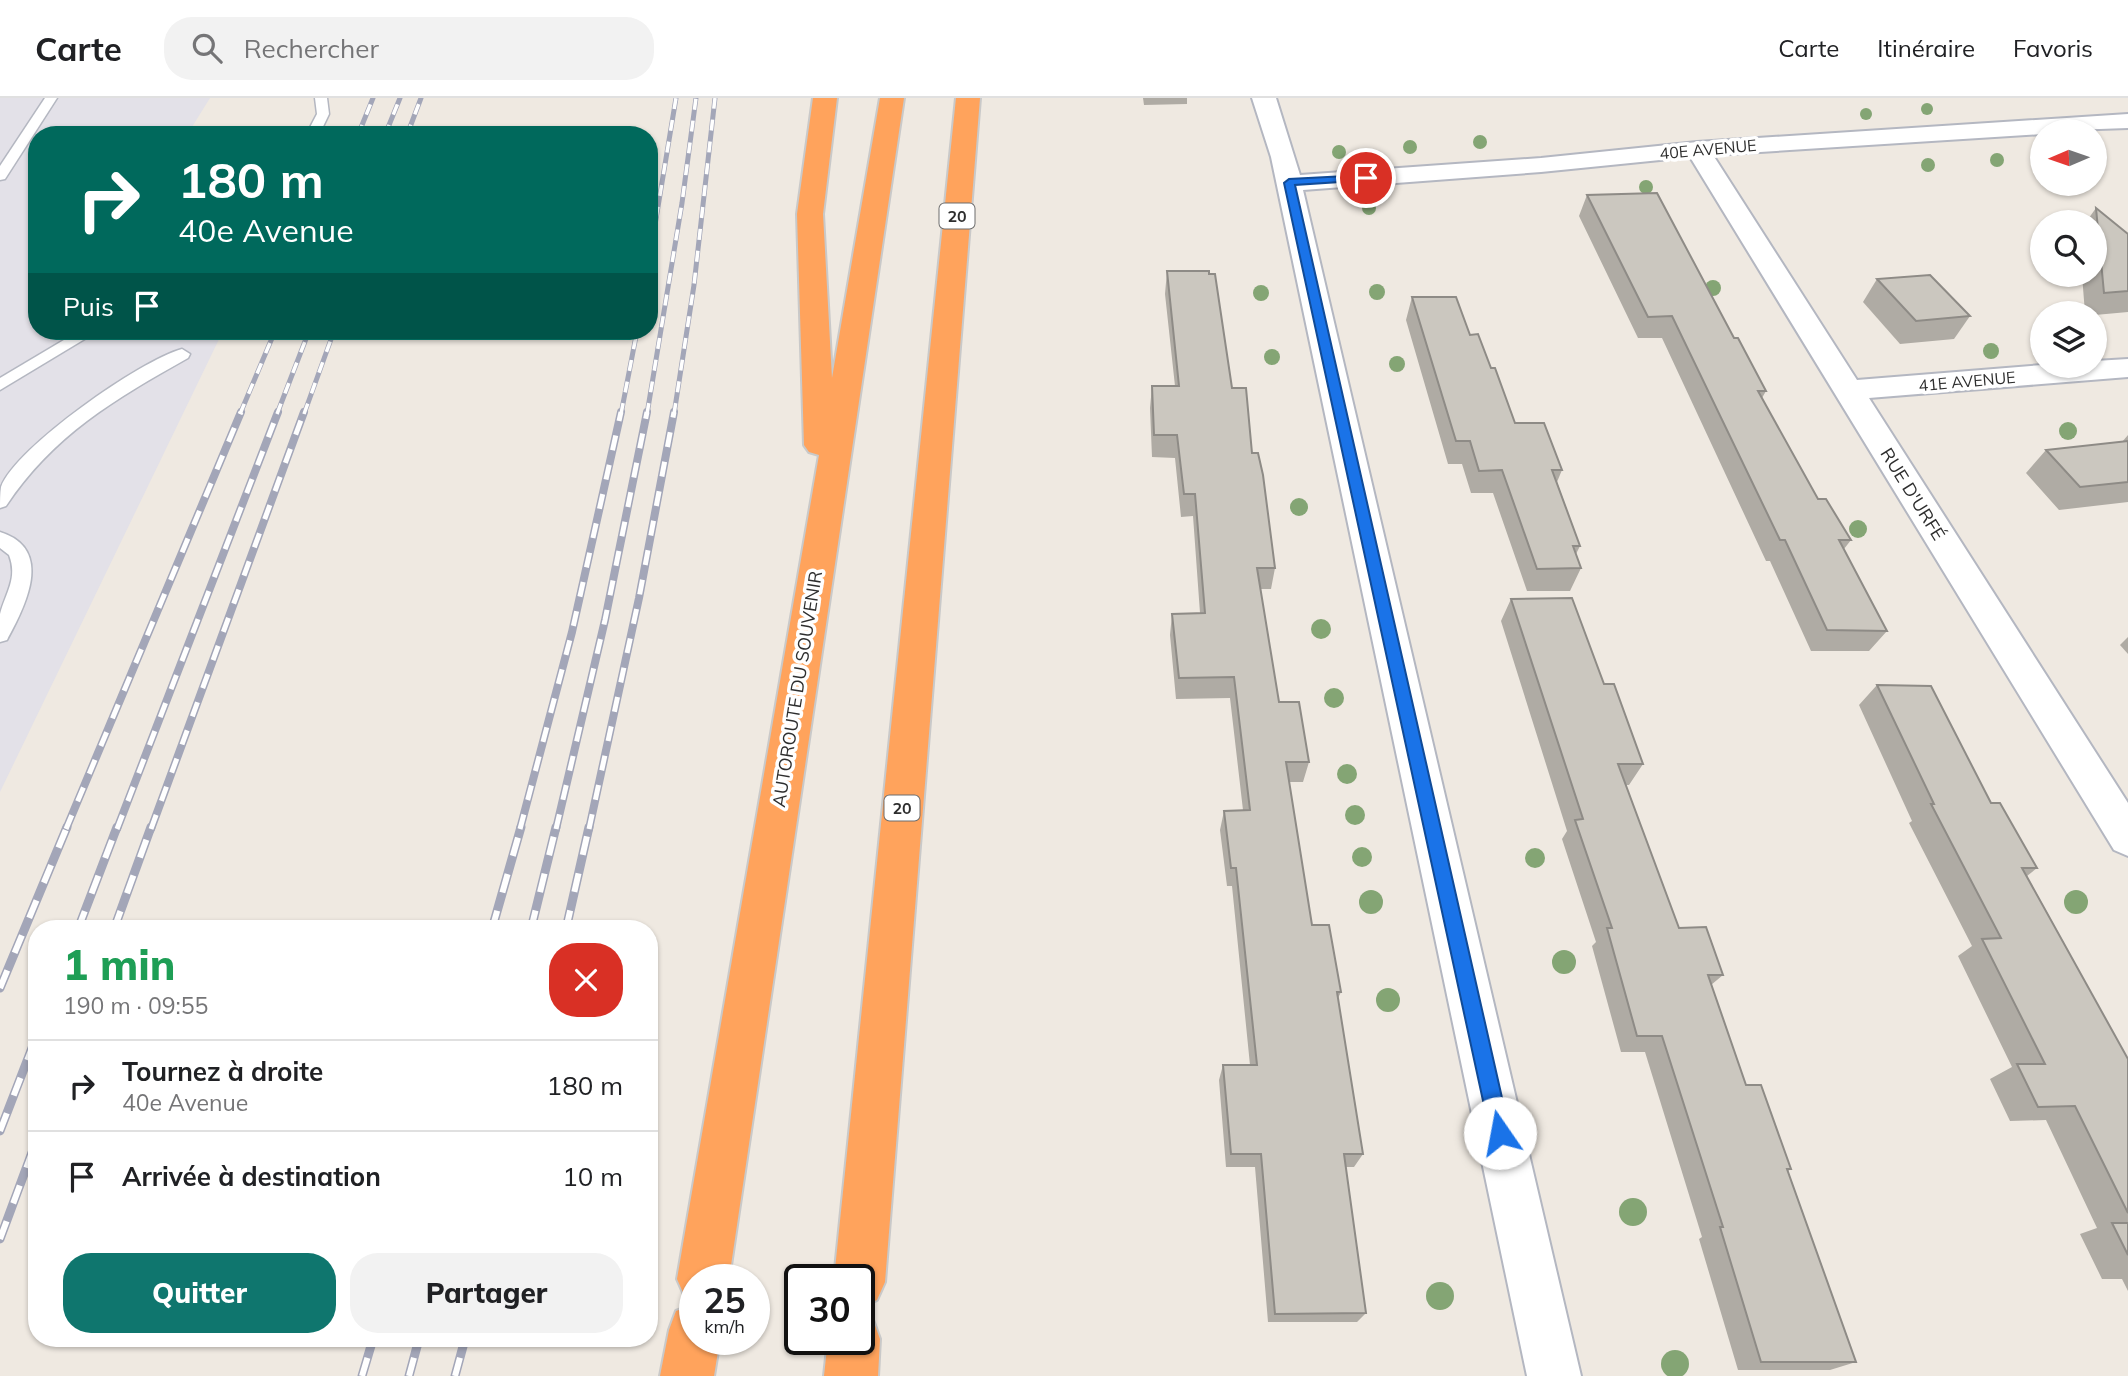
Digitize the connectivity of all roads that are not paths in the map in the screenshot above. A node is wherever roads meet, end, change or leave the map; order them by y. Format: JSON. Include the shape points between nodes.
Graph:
{"nodes":[{"id":1,"x":51,"y":98,"type":"edge"},
{"id":2,"x":321,"y":98,"type":"edge"},
{"id":3,"x":825,"y":98,"type":"edge"},
{"id":4,"x":892,"y":98,"type":"edge"},
{"id":5,"x":968,"y":98,"type":"edge"},
{"id":6,"x":1264,"y":98,"type":"edge"},
{"id":7,"x":2128,"y":121,"type":"edge"},
{"id":8,"x":33,"y":126,"type":"edge"},
{"id":9,"x":317,"y":126,"type":"edge"},
{"id":10,"x":28,"y":133,"type":"edge"},
{"id":11,"x":1697,"y":149,"type":"junction"},
{"id":12,"x":0,"y":176,"type":"edge"},
{"id":13,"x":1289,"y":183,"type":"junction"},
{"id":14,"x":75,"y":340,"type":"edge"},
{"id":15,"x":182,"y":354,"type":"dead end"},
{"id":16,"x":2128,"y":368,"type":"edge"},
{"id":17,"x":0,"y":385,"type":"edge"},
{"id":18,"x":1848,"y":390,"type":"junction"},
{"id":19,"x":0,"y":502,"type":"edge"},
{"id":20,"x":823,"y":525,"type":"junction"},
{"id":21,"x":0,"y":539,"type":"edge"},
{"id":22,"x":0,"y":635,"type":"edge"},
{"id":23,"x":2116,"y":799,"type":"edge"},
{"id":24,"x":2128,"y":838,"type":"edge"},
{"id":25,"x":705,"y":1264,"type":"edge"},
{"id":26,"x":861,"y":1264,"type":"edge"},
{"id":27,"x":691,"y":1355,"type":"edge"},
{"id":28,"x":853,"y":1355,"type":"edge"},
{"id":29,"x":687,"y":1376,"type":"edge"},
{"id":30,"x":851,"y":1376,"type":"edge"},
{"id":31,"x":1554,"y":1376,"type":"edge"}],
"edges":[{"from":1,"to":8,"type":"lane"},
{"from":2,"to":9,"type":"lane","via":[[323,114]]},
{"from":3,"to":20,"type":"highway","via":[[810,214]]},
{"from":4,"to":20,"type":"highway","name":"AUTOROUTE DU SOUVENIR"},
{"from":5,"to":26,"type":"highway","number":"20"},
{"from":6,"to":13,"type":"street"},
{"from":7,"to":11,"type":"street","name":"40E AVENUE"},
{"from":10,"to":12,"type":"lane"},
{"from":11,"to":13,"type":"street","name":"40E AVENUE"},
{"from":11,"to":18,"type":"street","name":"RUE D'URFÉ"},
{"from":13,"to":31,"type":"street"},
{"from":14,"to":17,"type":"lane"},
{"from":15,"to":19,"type":"lane","via":[[57,432],[13,480]]},
{"from":16,"to":18,"type":"street","name":"41E AVENUE"},
{"from":18,"to":23,"type":"street","name":"RUE D'URFÉ"},
{"from":20,"to":25,"type":"highway","name":"AUTOROUTE DU SOUVENIR"},
{"from":21,"to":22,"type":"lane","via":[[17,551],[22,567],[19,594]]},
{"from":23,"to":24,"type":"street","name":"RUE D'URFÉ"},
{"from":27,"to":29,"type":"highway"},
{"from":28,"to":30,"type":"highway"}]}
